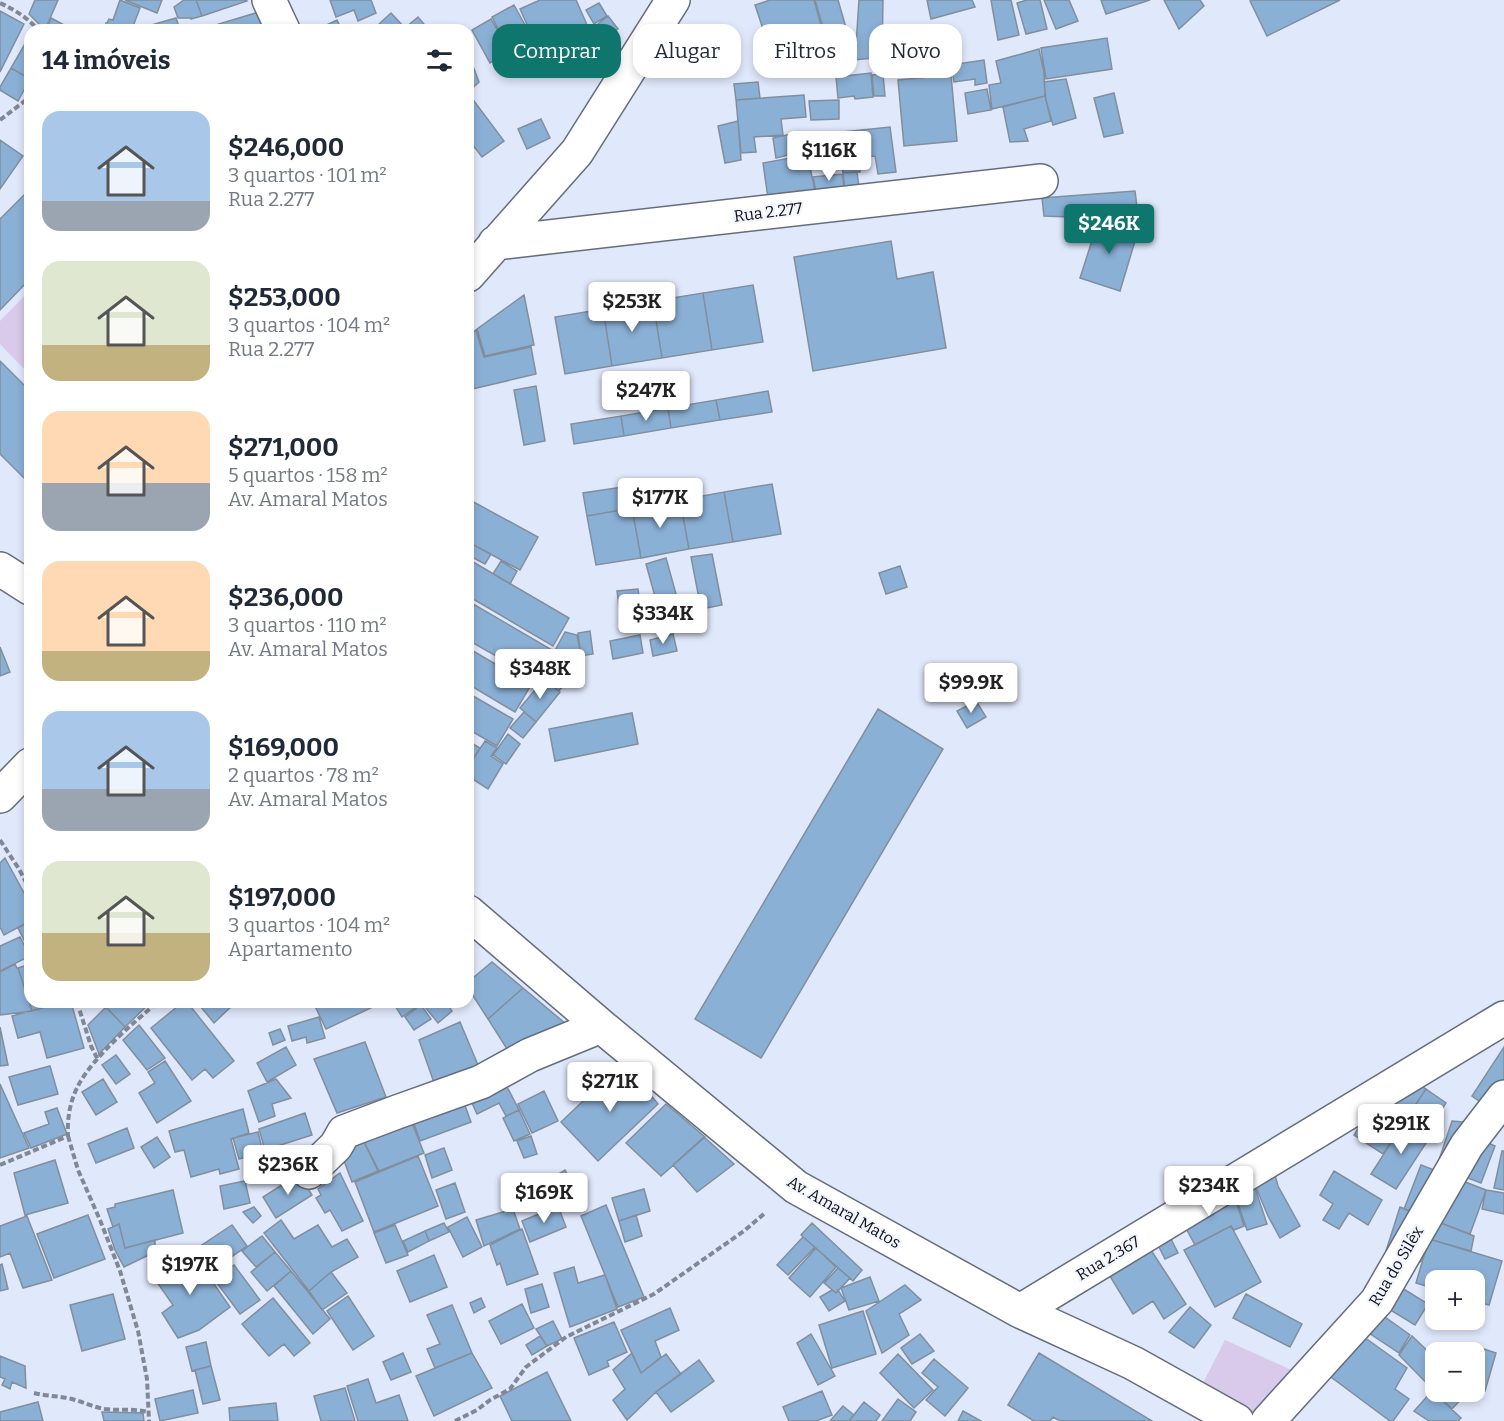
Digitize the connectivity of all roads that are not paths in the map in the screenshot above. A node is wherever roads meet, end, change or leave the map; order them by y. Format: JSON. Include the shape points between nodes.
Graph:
{"nodes":[{"id":1,"x":269,"y":0,"type":"edge"},
{"id":2,"x":673,"y":0,"type":"edge"},
{"id":3,"x":280,"y":24,"type":"edge"},
{"id":4,"x":1041,"y":181,"type":"dead end"},
{"id":5,"x":495,"y":243,"type":"junction"},
{"id":6,"x":474,"y":267,"type":"edge"},
{"id":7,"x":0,"y":568,"type":"edge"},
{"id":8,"x":24,"y":584,"type":"edge"},
{"id":9,"x":24,"y":771,"type":"edge"},
{"id":10,"x":0,"y":796,"type":"edge"},
{"id":11,"x":474,"y":917,"type":"edge"},
{"id":12,"x":1504,"y":1018,"type":"edge"},
{"id":13,"x":601,"y":1026,"type":"junction"},
{"id":14,"x":1504,"y":1097,"type":"edge"},
{"id":15,"x":309,"y":1172,"type":"dead end"},
{"id":16,"x":1020,"y":1311,"type":"junction"},
{"id":17,"x":1237,"y":1421,"type":"edge"},
{"id":18,"x":1268,"y":1421,"type":"edge"}],
"edges":[{"from":1,"to":3,"type":"street"},
{"from":2,"to":5,"type":"street","via":[[577,152]]},
{"from":4,"to":5,"type":"street","name":"Rua 2.277"},
{"from":5,"to":6,"type":"street"},
{"from":7,"to":8,"type":"street"},
{"from":9,"to":10,"type":"street"},
{"from":11,"to":13,"type":"street","name":"Av. Amaral Matos"},
{"from":12,"to":16,"type":"street","name":"Rua 2.367"},
{"from":13,"to":15,"type":"street","via":[[530,1055],[482,1082],[344,1132],[336,1146]]},
{"from":13,"to":16,"type":"street","name":"Av. Amaral Matos","via":[[796,1187]]},
{"from":14,"to":18,"type":"street","name":"Rua do Silêx","via":[[1467,1145],[1377,1301]]},
{"from":16,"to":17,"type":"street","name":"Av. Amaral Matos","via":[[1133,1363]]}]}
